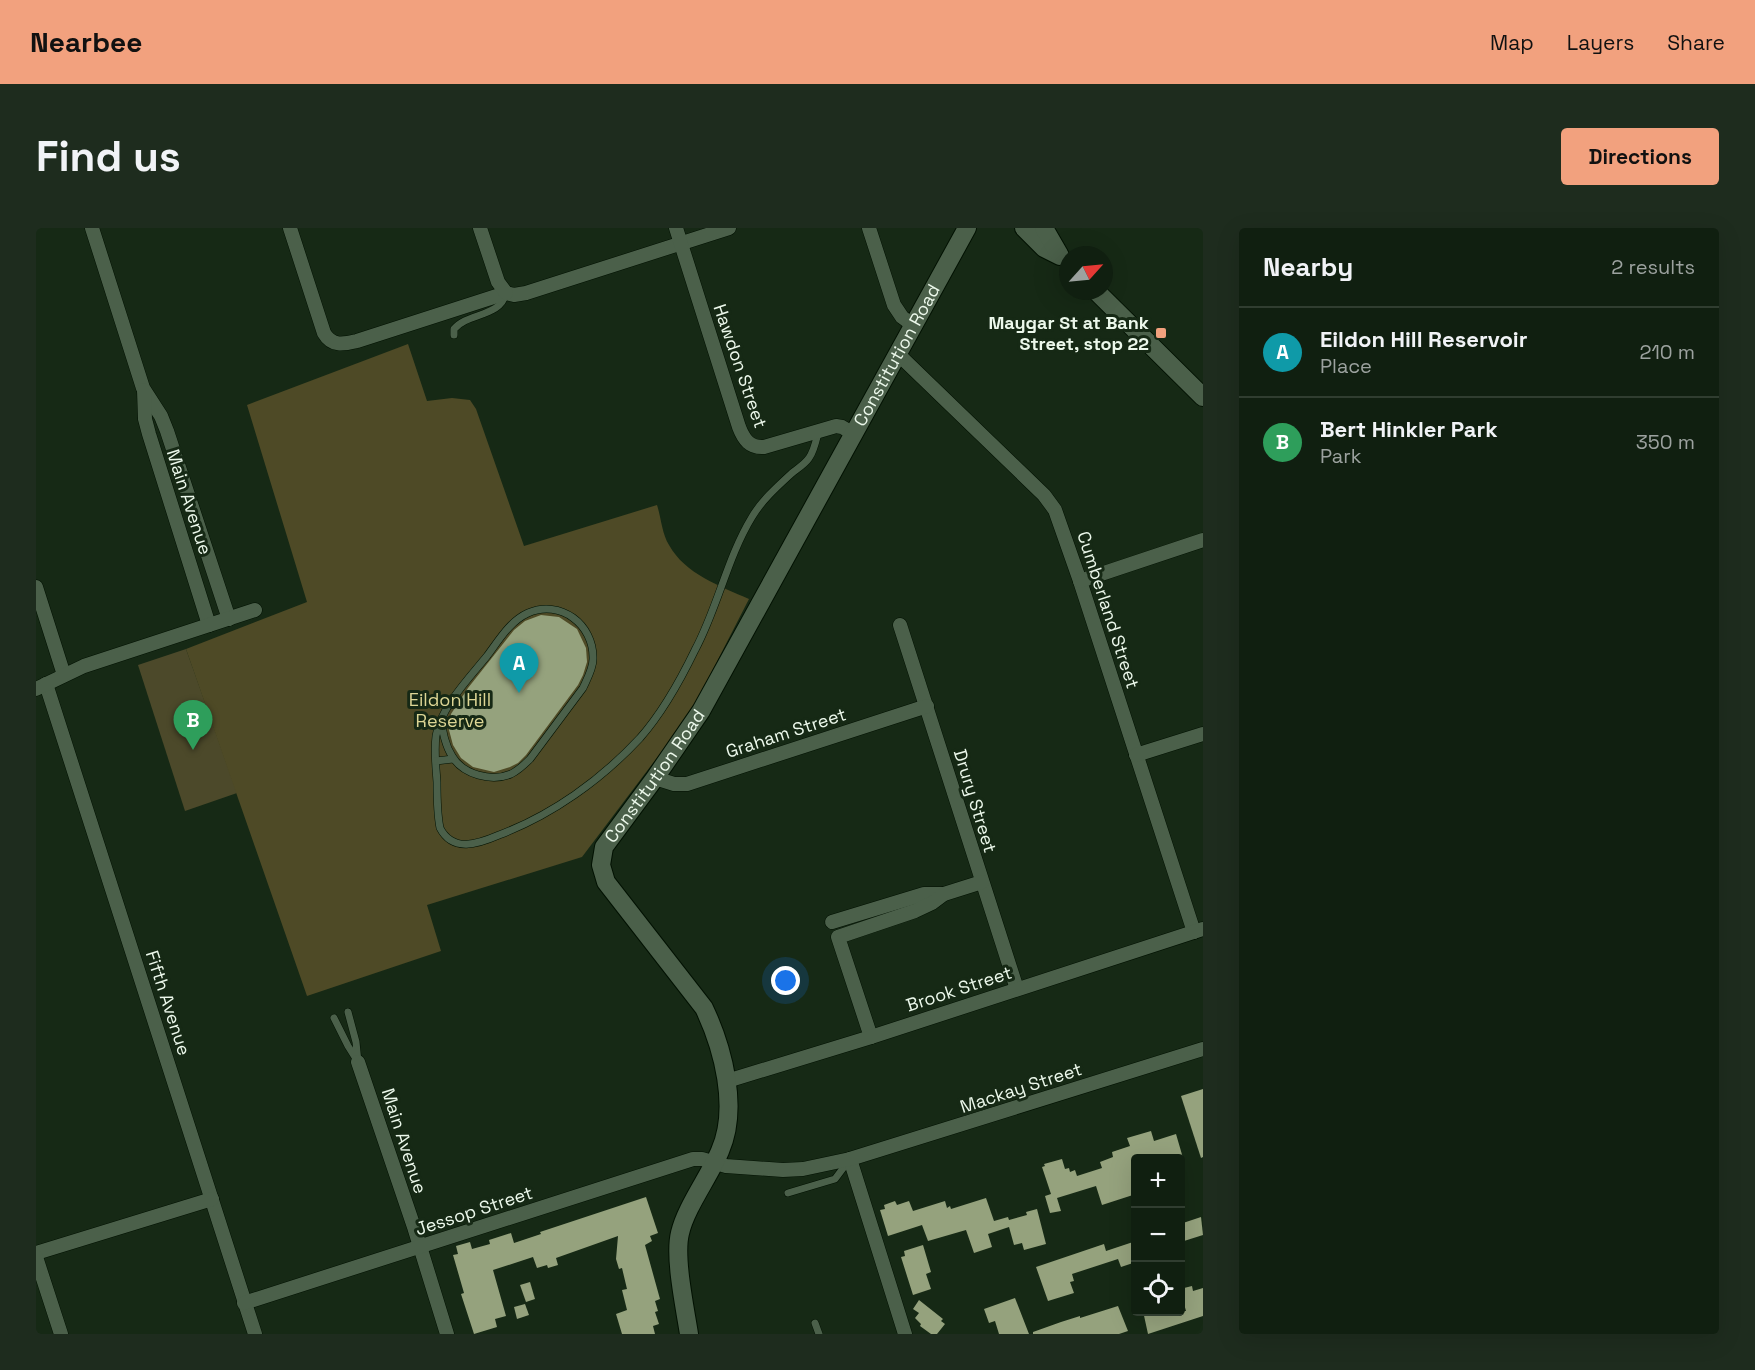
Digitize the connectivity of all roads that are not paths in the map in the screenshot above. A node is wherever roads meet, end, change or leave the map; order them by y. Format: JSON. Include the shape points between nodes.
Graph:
{"nodes":[{"id":1,"x":92,"y":228,"type":"edge"},
{"id":2,"x":290,"y":228,"type":"edge"},
{"id":3,"x":480,"y":228,"type":"edge"},
{"id":4,"x":676,"y":228,"type":"edge"},
{"id":5,"x":729,"y":228,"type":"edge"},
{"id":6,"x":869,"y":228,"type":"edge"},
{"id":7,"x":1024,"y":228,"type":"edge"},
{"id":8,"x":1044,"y":228,"type":"edge"},
{"id":9,"x":967,"y":230,"type":"edge"},
{"id":10,"x":681,"y":244,"type":"junction"},
{"id":11,"x":1059,"y":252,"type":"edge"},
{"id":12,"x":1059,"y":257,"type":"edge"},
{"id":13,"x":506,"y":293,"type":"junction"},
{"id":14,"x":1105,"y":300,"type":"edge"},
{"id":15,"x":914,"y":326,"type":"junction"},
{"id":16,"x":454,"y":335,"type":"dead end"},
{"id":17,"x":898,"y":354,"type":"junction"},
{"id":18,"x":143,"y":388,"type":"junction"},
{"id":19,"x":1203,"y":397,"type":"edge"},
{"id":20,"x":819,"y":430,"type":"junction"},
{"id":21,"x":854,"y":434,"type":"junction"},
{"id":22,"x":1203,"y":540,"type":"edge"},
{"id":23,"x":1080,"y":581,"type":"junction"},
{"id":24,"x":36,"y":587,"type":"edge"},
{"id":25,"x":255,"y":610,"type":"dead end"},
{"id":26,"x":229,"y":619,"type":"junction"},
{"id":27,"x":209,"y":625,"type":"junction"},
{"id":28,"x":900,"y":625,"type":"dead end"},
{"id":29,"x":64,"y":675,"type":"junction"},
{"id":30,"x":41,"y":687,"type":"edge"},
{"id":31,"x":927,"y":706,"type":"junction"},
{"id":32,"x":441,"y":720,"type":"junction"},
{"id":33,"x":1203,"y":734,"type":"edge"},
{"id":34,"x":1136,"y":755,"type":"junction"},
{"id":35,"x":453,"y":759,"type":"junction"},
{"id":36,"x":436,"y":761,"type":"junction"},
{"id":37,"x":656,"y":778,"type":"junction"},
{"id":38,"x":982,"y":882,"type":"junction"},
{"id":39,"x":1198,"y":931,"type":"edge"},
{"id":40,"x":1017,"y":989,"type":"junction"},
{"id":41,"x":348,"y":1012,"type":"dead end"},
{"id":42,"x":334,"y":1018,"type":"dead end"},
{"id":43,"x":871,"y":1037,"type":"junction"},
{"id":44,"x":1203,"y":1049,"type":"edge"},
{"id":45,"x":358,"y":1062,"type":"junction"},
{"id":46,"x":726,"y":1081,"type":"junction"},
{"id":47,"x":850,"y":1159,"type":"junction"},
{"id":48,"x":714,"y":1163,"type":"junction"},
{"id":49,"x":788,"y":1193,"type":"dead end"},
{"id":50,"x":212,"y":1199,"type":"junction"},
{"id":51,"x":419,"y":1247,"type":"junction"},
{"id":52,"x":36,"y":1255,"type":"edge"},
{"id":53,"x":244,"y":1303,"type":"junction"},
{"id":54,"x":815,"y":1323,"type":"dead end"},
{"id":55,"x":61,"y":1334,"type":"edge"},
{"id":56,"x":255,"y":1334,"type":"edge"},
{"id":57,"x":447,"y":1334,"type":"edge"},
{"id":58,"x":689,"y":1334,"type":"edge"},
{"id":59,"x":819,"y":1334,"type":"edge"},
{"id":60,"x":905,"y":1334,"type":"edge"}],
"edges":[{"from":1,"to":18,"type":"street","name":"Main Avenue"},
{"from":2,"to":13,"type":"street","via":[[320,321],[328,339],[337,344]]},
{"from":3,"to":13,"type":"street","via":[[496,278]]},
{"from":4,"to":10,"type":"street","name":"Hawdon Street"},
{"from":5,"to":10,"type":"street"},
{"from":6,"to":15,"type":"street","via":[[894,305],[902,318]]},
{"from":7,"to":12,"type":"street"},
{"from":8,"to":11,"type":"street"},
{"from":9,"to":15,"type":"street","name":"Constitution Road"},
{"from":10,"to":13,"type":"street","via":[[526,293]]},
{"from":10,"to":20,"type":"street","name":"Hawdon Street","via":[[744,438],[759,447]]},
{"from":13,"to":16,"type":"lane","via":[[498,308],[459,323]]},
{"from":14,"to":19,"type":"street"},
{"from":15,"to":17,"type":"street","name":"Constitution Road"},
{"from":17,"to":21,"type":"street","name":"Constitution Road"},
{"from":17,"to":23,"type":"street","name":"Cumberland Street","via":[[1050,502]]},
{"from":18,"to":26,"type":"street","name":"Main Avenue","via":[[167,431]]},
{"from":18,"to":27,"type":"street","name":"Main Avenue","via":[[149,434]]},
{"from":20,"to":21,"type":"street","name":"Hawdon Street","via":[[837,426]]},
{"from":20,"to":36,"type":"lane","via":[[808,459],[752,516],[701,639],[664,705],[639,739],[610,766],[578,793],[532,822],[488,839],[462,844],[446,838],[440,828]]},
{"from":21,"to":37,"type":"street","name":"Constitution Road","via":[[700,711]]},
{"from":22,"to":23,"type":"street"},
{"from":23,"to":34,"type":"street","name":"Cumberland Street"},
{"from":24,"to":29,"type":"street"},
{"from":25,"to":26,"type":"street"},
{"from":26,"to":27,"type":"street"},
{"from":27,"to":29,"type":"street"},
{"from":28,"to":31,"type":"street","name":"Drury Street"},
{"from":29,"to":30,"type":"street"},
{"from":30,"to":50,"type":"street","name":"Fifth Avenue"},
{"from":31,"to":37,"type":"street","name":"Graham Street","via":[[687,784]]},
{"from":31,"to":38,"type":"street","name":"Drury Street"},
{"from":32,"to":35,"type":"lane"},
{"from":32,"to":35,"type":"lane","via":[[461,687],[520,617],[552,609],[565,612],[585,628],[593,649],[589,676],[530,759],[510,774],[497,776],[474,774]]},
{"from":32,"to":36,"type":"lane"},
{"from":33,"to":34,"type":"street"},
{"from":34,"to":39,"type":"street","name":"Cumberland Street"},
{"from":35,"to":36,"type":"lane"},
{"from":37,"to":46,"type":"street","name":"Constitution Road","via":[[604,847],[602,871],[612,890],[704,1008]]},
{"from":38,"to":40,"type":"street","name":"Drury Street"},
{"from":38,"to":43,"type":"street","via":[[944,894],[924,894],[831,928]]},
{"from":39,"to":40,"type":"street","name":"Brook Street"},
{"from":40,"to":43,"type":"street","name":"Brook Street"},
{"from":41,"to":45,"type":"lane","name":"Main Avenue"},
{"from":42,"to":45,"type":"lane","name":"Main Avenue"},
{"from":43,"to":46,"type":"street","name":"Brook Street"},
{"from":44,"to":47,"type":"street","name":"Mackay Street"},
{"from":45,"to":51,"type":"street","name":"Main Avenue"},
{"from":46,"to":48,"type":"street","name":"Constitution Road","via":[[726,1131]]},
{"from":47,"to":48,"type":"street","name":"Mackay Street","via":[[783,1170]]},
{"from":47,"to":49,"type":"lane","name":"Mackay Street","via":[[835,1179]]},
{"from":47,"to":60,"type":"street"},
{"from":48,"to":51,"type":"street","name":"Jessop Street","via":[[690,1160]]},
{"from":48,"to":58,"type":"street","name":"Constitution Road","via":[[678,1242]]},
{"from":50,"to":52,"type":"street"},
{"from":50,"to":53,"type":"street","name":"Fifth Avenue"},
{"from":51,"to":53,"type":"street","name":"Jessop Street"},
{"from":51,"to":57,"type":"street","name":"Main Avenue"},
{"from":52,"to":55,"type":"street"},
{"from":53,"to":56,"type":"street","name":"Fifth Avenue"},
{"from":54,"to":59,"type":"lane"}]}
